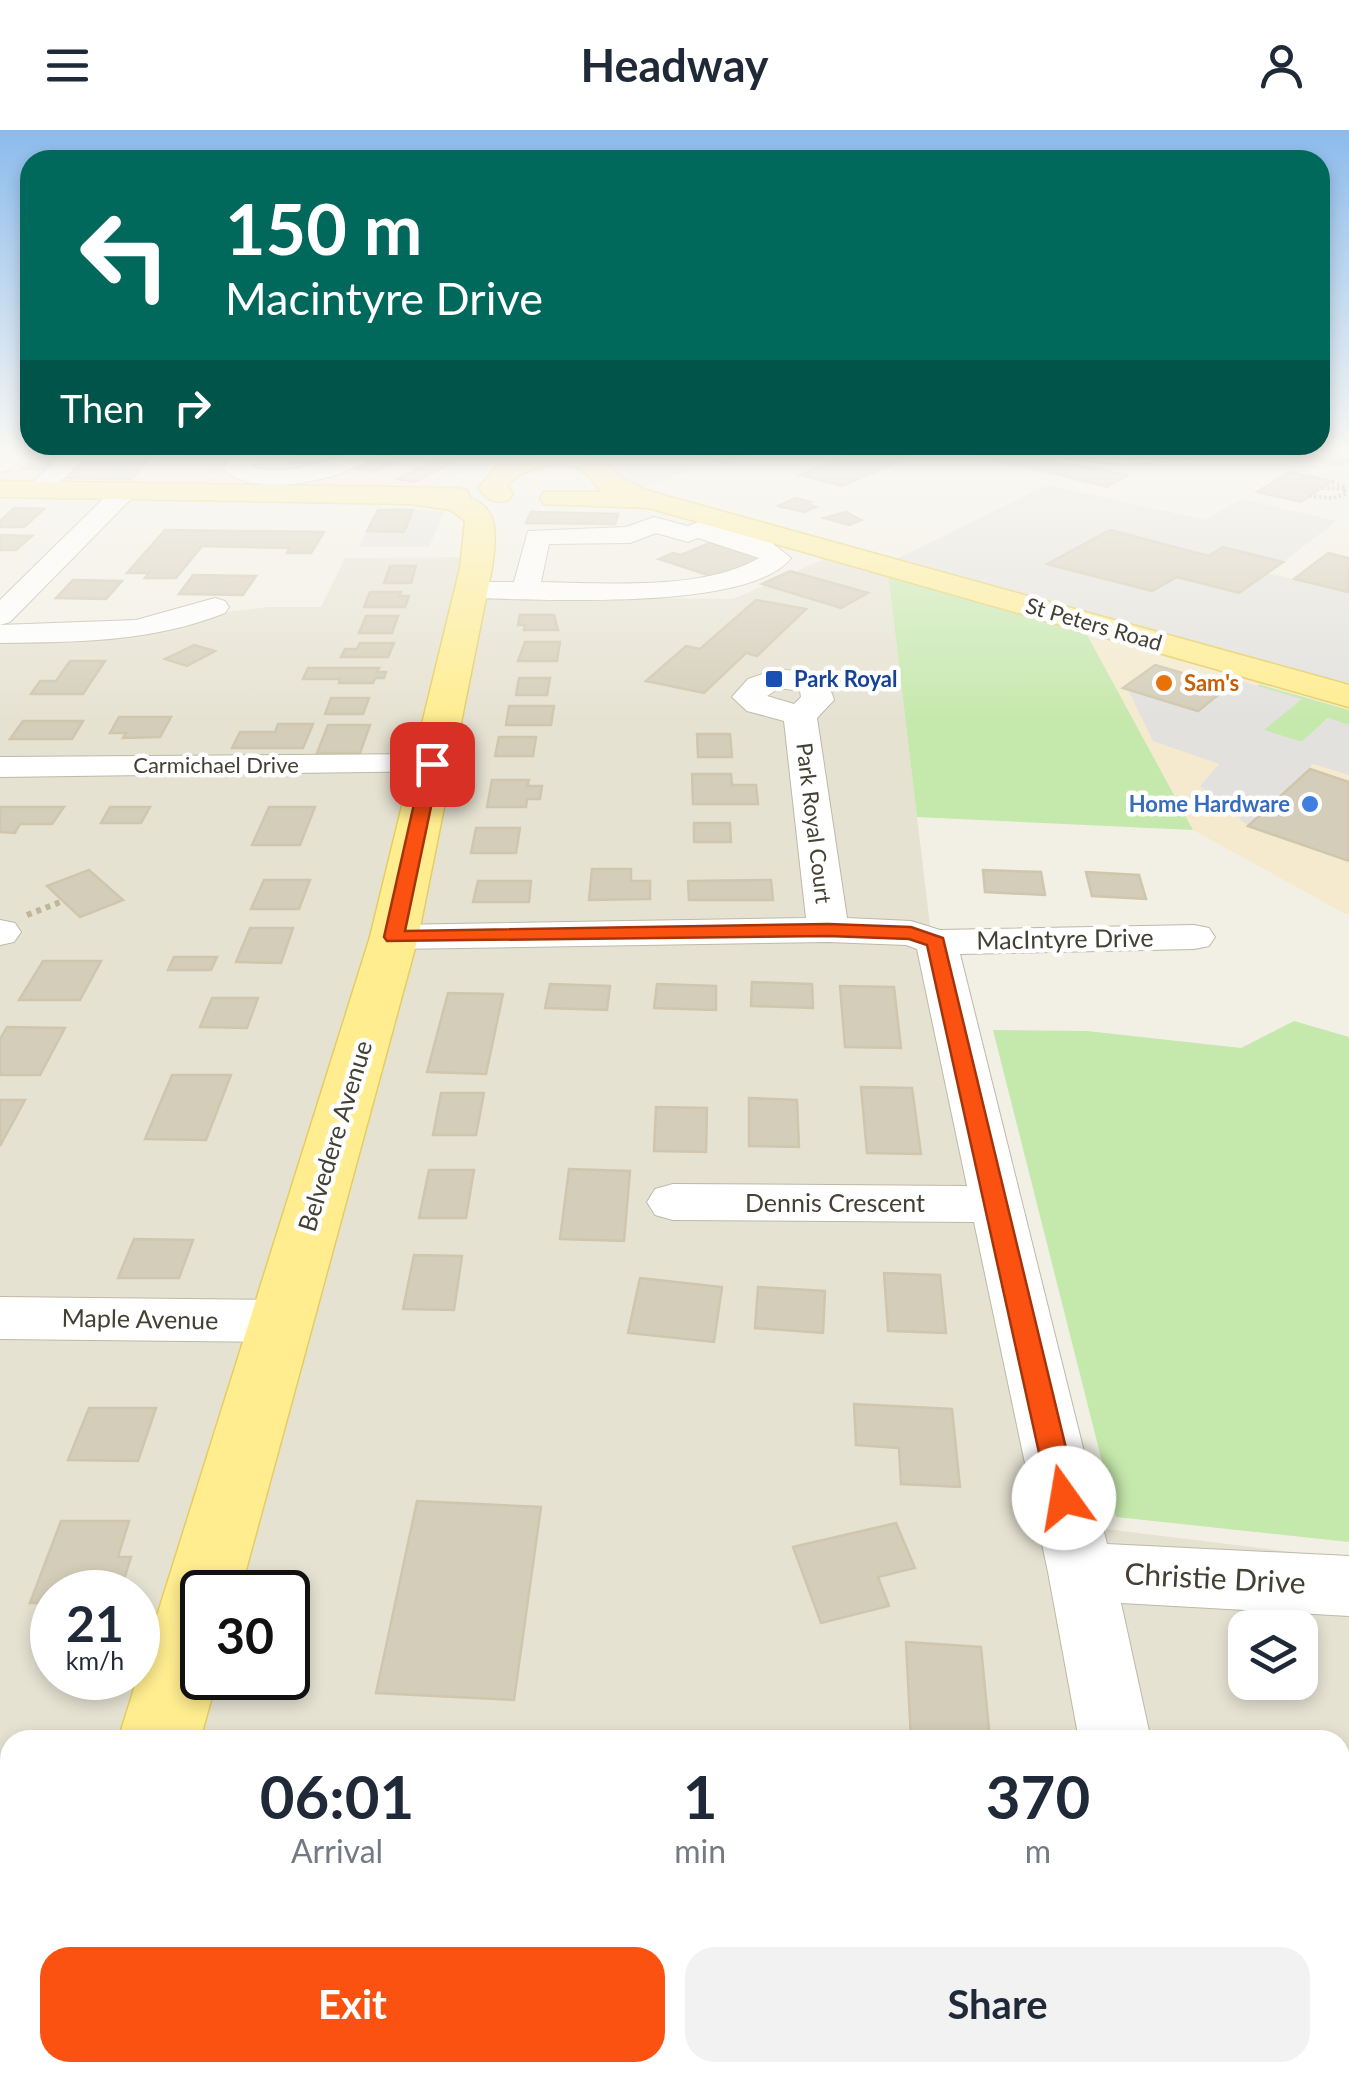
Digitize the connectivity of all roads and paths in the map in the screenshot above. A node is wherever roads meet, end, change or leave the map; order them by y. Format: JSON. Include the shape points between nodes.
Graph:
{"nodes":[{"id":1,"x":75,"y":541,"type":"edge"},
{"id":2,"x":478,"y":541,"type":"edge"},
{"id":3,"x":536,"y":541,"type":"edge"},
{"id":4,"x":677,"y":541,"type":"edge"},
{"id":5,"x":741,"y":541,"type":"edge"},
{"id":6,"x":754,"y":541,"type":"edge"},
{"id":7,"x":639,"y":559,"type":"junction"},
{"id":8,"x":530,"y":571,"type":"junction"},
{"id":9,"x":689,"y":584,"type":"junction"},
{"id":10,"x":471,"y":590,"type":"junction"},
{"id":11,"x":215,"y":607,"type":"dead end"},
{"id":12,"x":0,"y":616,"type":"edge"},
{"id":13,"x":0,"y":634,"type":"edge"},
{"id":14,"x":1349,"y":696,"type":"edge"},
{"id":15,"x":800,"y":715,"type":"dead end"},
{"id":16,"x":432,"y":764,"type":"junction"},
{"id":17,"x":0,"y":767,"type":"edge"},
{"id":18,"x":828,"y":930,"type":"junction"},
{"id":19,"x":394,"y":937,"type":"junction"},
{"id":20,"x":1194,"y":937,"type":"dead end"},
{"id":21,"x":936,"y":942,"type":"junction"},
{"id":22,"x":673,"y":1202,"type":"dead end"},
{"id":23,"x":996,"y":1204,"type":"junction"},
{"id":24,"x":0,"y":1318,"type":"edge"},
{"id":25,"x":280,"y":1321,"type":"junction"},
{"id":26,"x":1080,"y":1572,"type":"junction"},
{"id":27,"x":1349,"y":1586,"type":"edge"},
{"id":28,"x":162,"y":1730,"type":"edge"},
{"id":29,"x":1113,"y":1730,"type":"edge"}],
"edges":[{"from":1,"to":12,"type":"street"},
{"from":2,"to":10,"type":"main road","name":"Belvedere Avenue"},
{"from":3,"to":8,"type":"street"},
{"from":4,"to":7,"type":"street"},
{"from":5,"to":9,"type":"street","via":[[778,558],[736,580]]},
{"from":6,"to":14,"type":"main road","name":"St Peters Road"},
{"from":7,"to":8,"type":"street","via":[[616,570]]},
{"from":7,"to":9,"type":"street"},
{"from":8,"to":9,"type":"street","via":[[652,590]]},
{"from":8,"to":10,"type":"street"},
{"from":10,"to":16,"type":"main road","name":"Belvedere Avenue"},
{"from":11,"to":13,"type":"street","via":[[178,624]]},
{"from":15,"to":18,"type":"street","name":"Park Royal Court"},
{"from":16,"to":17,"type":"street","name":"Carmichael Drive"},
{"from":16,"to":19,"type":"main road","name":"Belvedere Avenue"},
{"from":18,"to":19,"type":"street"},
{"from":18,"to":21,"type":"street","via":[[911,933]]},
{"from":19,"to":25,"type":"main road","name":"Belvedere Avenue"},
{"from":20,"to":21,"type":"street","name":"MacIntyre Drive"},
{"from":21,"to":23,"type":"street"},
{"from":22,"to":23,"type":"street","name":"Dennis Crescent"},
{"from":23,"to":26,"type":"street"},
{"from":24,"to":25,"type":"street","name":"Maple Avenue"},
{"from":25,"to":28,"type":"main road","name":"Belvedere Avenue"},
{"from":26,"to":27,"type":"street","name":"Christie Drive"},
{"from":26,"to":29,"type":"street"}]}
